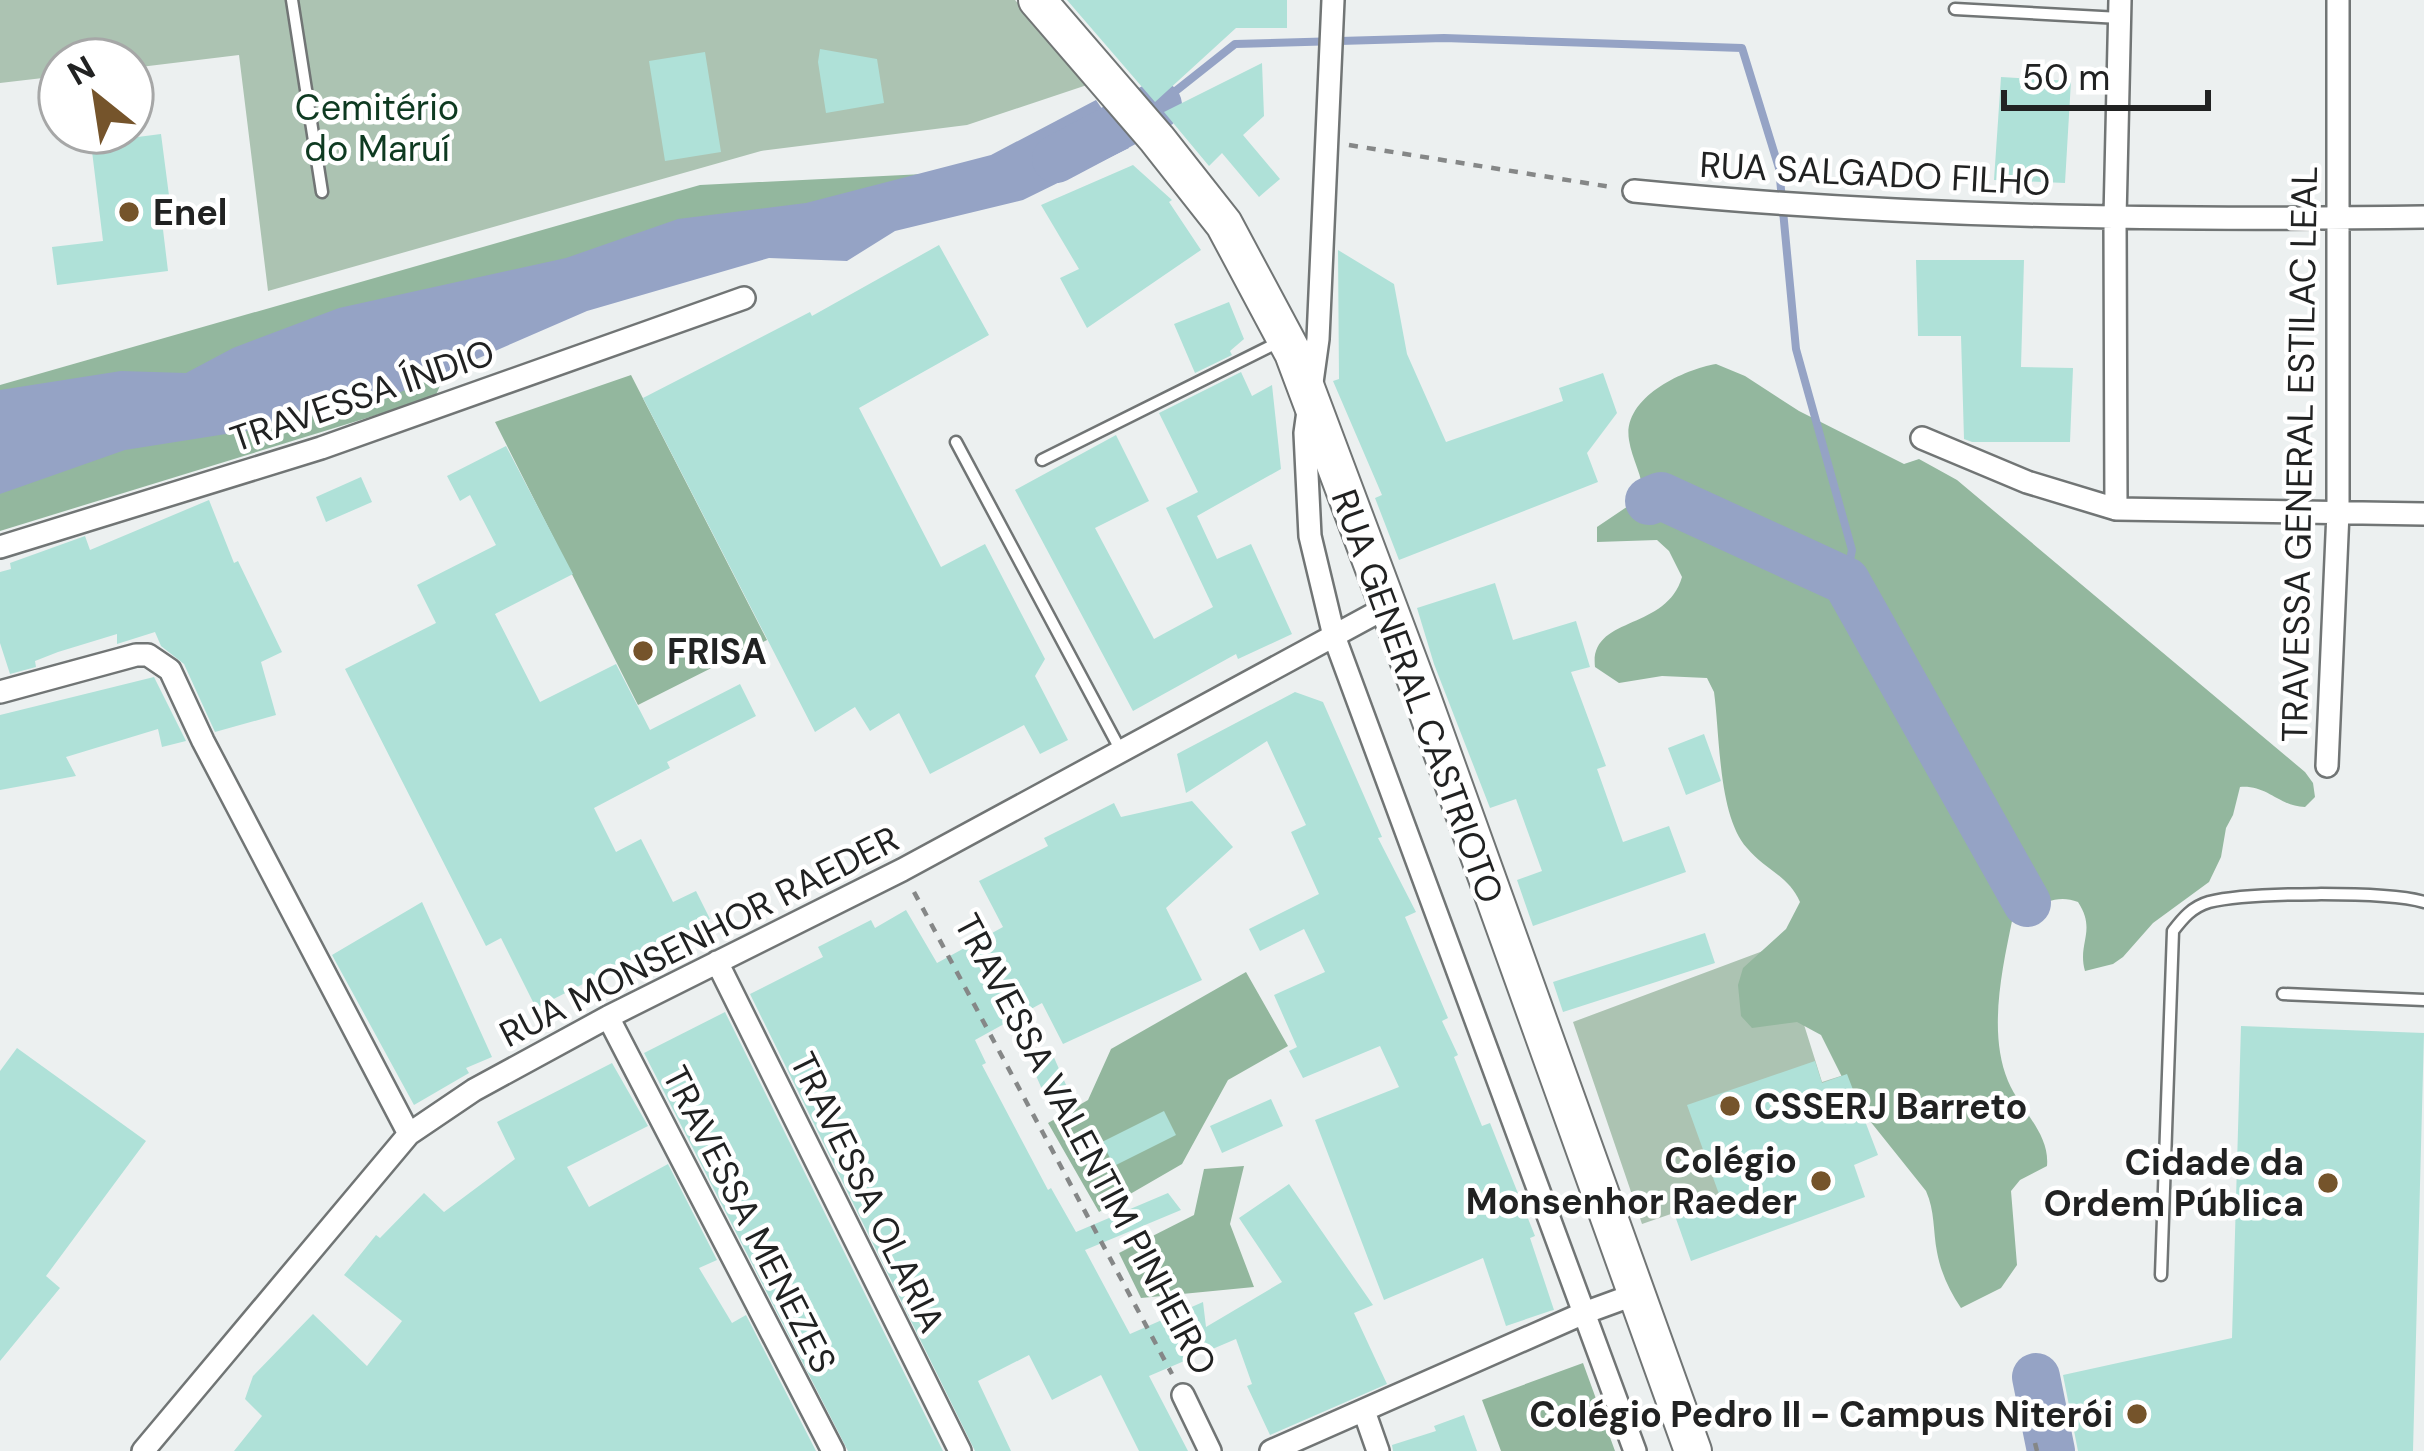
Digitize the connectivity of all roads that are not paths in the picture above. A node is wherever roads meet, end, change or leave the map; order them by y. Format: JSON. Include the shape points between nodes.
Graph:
{"nodes":[{"id":1,"x":292,"y":0,"type":"edge"},
{"id":2,"x":1037,"y":0,"type":"edge"},
{"id":3,"x":2338,"y":0,"type":"edge"},
{"id":4,"x":1955,"y":9,"type":"dead end"},
{"id":5,"x":2120,"y":9,"type":"edge"},
{"id":6,"x":1332,"y":12,"type":"edge"},
{"id":7,"x":1634,"y":191,"type":"road end"},
{"id":8,"x":322,"y":192,"type":"dead end"},
{"id":9,"x":2424,"y":217,"type":"edge"},
{"id":10,"x":2116,"y":218,"type":"junction"},
{"id":11,"x":2337,"y":218,"type":"junction"},
{"id":12,"x":744,"y":298,"type":"dead end"},
{"id":13,"x":1284,"y":339,"type":"junction"},
{"id":14,"x":1310,"y":403,"type":"junction"},
{"id":15,"x":1922,"y":438,"type":"dead end"},
{"id":16,"x":956,"y":442,"type":"dead end"},
{"id":17,"x":1042,"y":460,"type":"dead end"},
{"id":18,"x":2116,"y":508,"type":"junction"},
{"id":19,"x":2338,"y":512,"type":"junction"},
{"id":20,"x":2424,"y":514,"type":"edge"},
{"id":21,"x":0,"y":547,"type":"edge"},
{"id":22,"x":1387,"y":607,"type":"junction"},
{"id":23,"x":1334,"y":636,"type":"junction"},
{"id":24,"x":0,"y":692,"type":"edge"},
{"id":25,"x":1121,"y":751,"type":"junction"},
{"id":26,"x":2327,"y":766,"type":"dead end"},
{"id":27,"x":2424,"y":902,"type":"edge"},
{"id":28,"x":717,"y":962,"type":"junction"},
{"id":29,"x":2283,"y":994,"type":"dead end"},
{"id":30,"x":2424,"y":1000,"type":"edge"},
{"id":31,"x":608,"y":1017,"type":"junction"},
{"id":32,"x":409,"y":1134,"type":"junction"},
{"id":33,"x":2162,"y":1274,"type":"dead end"},
{"id":34,"x":1636,"y":1294,"type":"junction"},
{"id":35,"x":1584,"y":1313,"type":"junction"},
{"id":36,"x":1183,"y":1395,"type":"road end"},
{"id":37,"x":1364,"y":1411,"type":"junction"},
{"id":38,"x":143,"y":1451,"type":"edge"},
{"id":39,"x":833,"y":1451,"type":"edge"},
{"id":40,"x":960,"y":1451,"type":"edge"},
{"id":41,"x":1210,"y":1451,"type":"edge"},
{"id":42,"x":1271,"y":1451,"type":"edge"},
{"id":43,"x":1378,"y":1451,"type":"edge"},
{"id":44,"x":1635,"y":1451,"type":"edge"},
{"id":45,"x":1693,"y":1451,"type":"edge"}],
"edges":[{"from":1,"to":8,"type":"lane"},
{"from":2,"to":13,"type":"main road","name":"RUA GENERAL CASTRIOTO","via":[[1224,224]]},
{"from":3,"to":11,"type":"street","name":"TRAVESSA GENERAL ESTILAC LEAL"},
{"from":4,"to":5,"type":"lane"},
{"from":5,"to":10,"type":"street"},
{"from":6,"to":14,"type":"street"},
{"from":7,"to":10,"type":"street","name":"RUA SALGADO FILHO"},
{"from":9,"to":11,"type":"street","name":"RUA SALGADO FILHO"},
{"from":10,"to":11,"type":"street","name":"RUA SALGADO FILHO"},
{"from":10,"to":18,"type":"street"},
{"from":11,"to":19,"type":"street","name":"TRAVESSA GENERAL ESTILAC LEAL"},
{"from":12,"to":21,"type":"street","name":"TRAVESSA ÍNDIO","via":[[321,448]]},
{"from":13,"to":14,"type":"main road","name":"RUA GENERAL CASTRIOTO"},
{"from":13,"to":17,"type":"lane"},
{"from":14,"to":22,"type":"main road","name":"RUA GENERAL CASTRIOTO"},
{"from":14,"to":23,"type":"street","via":[[1310,536]]},
{"from":15,"to":18,"type":"street"},
{"from":16,"to":25,"type":"lane"},
{"from":18,"to":19,"type":"street"},
{"from":19,"to":20,"type":"street"},
{"from":19,"to":26,"type":"street","name":"TRAVESSA GENERAL ESTILAC LEAL"},
{"from":22,"to":23,"type":"street","name":"RUA MONSENHOR RAEDER"},
{"from":22,"to":34,"type":"main road","name":"RUA GENERAL CASTRIOTO"},
{"from":23,"to":25,"type":"street","name":"RUA MONSENHOR RAEDER"},
{"from":23,"to":35,"type":"street"},
{"from":24,"to":32,"type":"street","via":[[136,655],[170,670]]},
{"from":25,"to":28,"type":"street","name":"RUA MONSENHOR RAEDER"},
{"from":27,"to":33,"type":"lane","via":[[2306,895],[2209,902],[2173,931]]},
{"from":28,"to":31,"type":"street","name":"RUA MONSENHOR RAEDER"},
{"from":28,"to":40,"type":"street","name":"TRAVESSA OLARIA"},
{"from":29,"to":30,"type":"lane"},
{"from":31,"to":32,"type":"street","name":"RUA MONSENHOR RAEDER"},
{"from":31,"to":39,"type":"street","name":"TRAVESSA MENEZES"},
{"from":32,"to":38,"type":"street","name":"RUA MONSENHOR RAEDER"},
{"from":34,"to":35,"type":"street"},
{"from":34,"to":45,"type":"main road","name":"RUA GENERAL CASTRIOTO"},
{"from":35,"to":37,"type":"street"},
{"from":35,"to":44,"type":"street"},
{"from":36,"to":41,"type":"street","name":"TRAVESSA VALENTIM PINHEIRO"},
{"from":37,"to":42,"type":"street"},
{"from":37,"to":43,"type":"street"}]}
